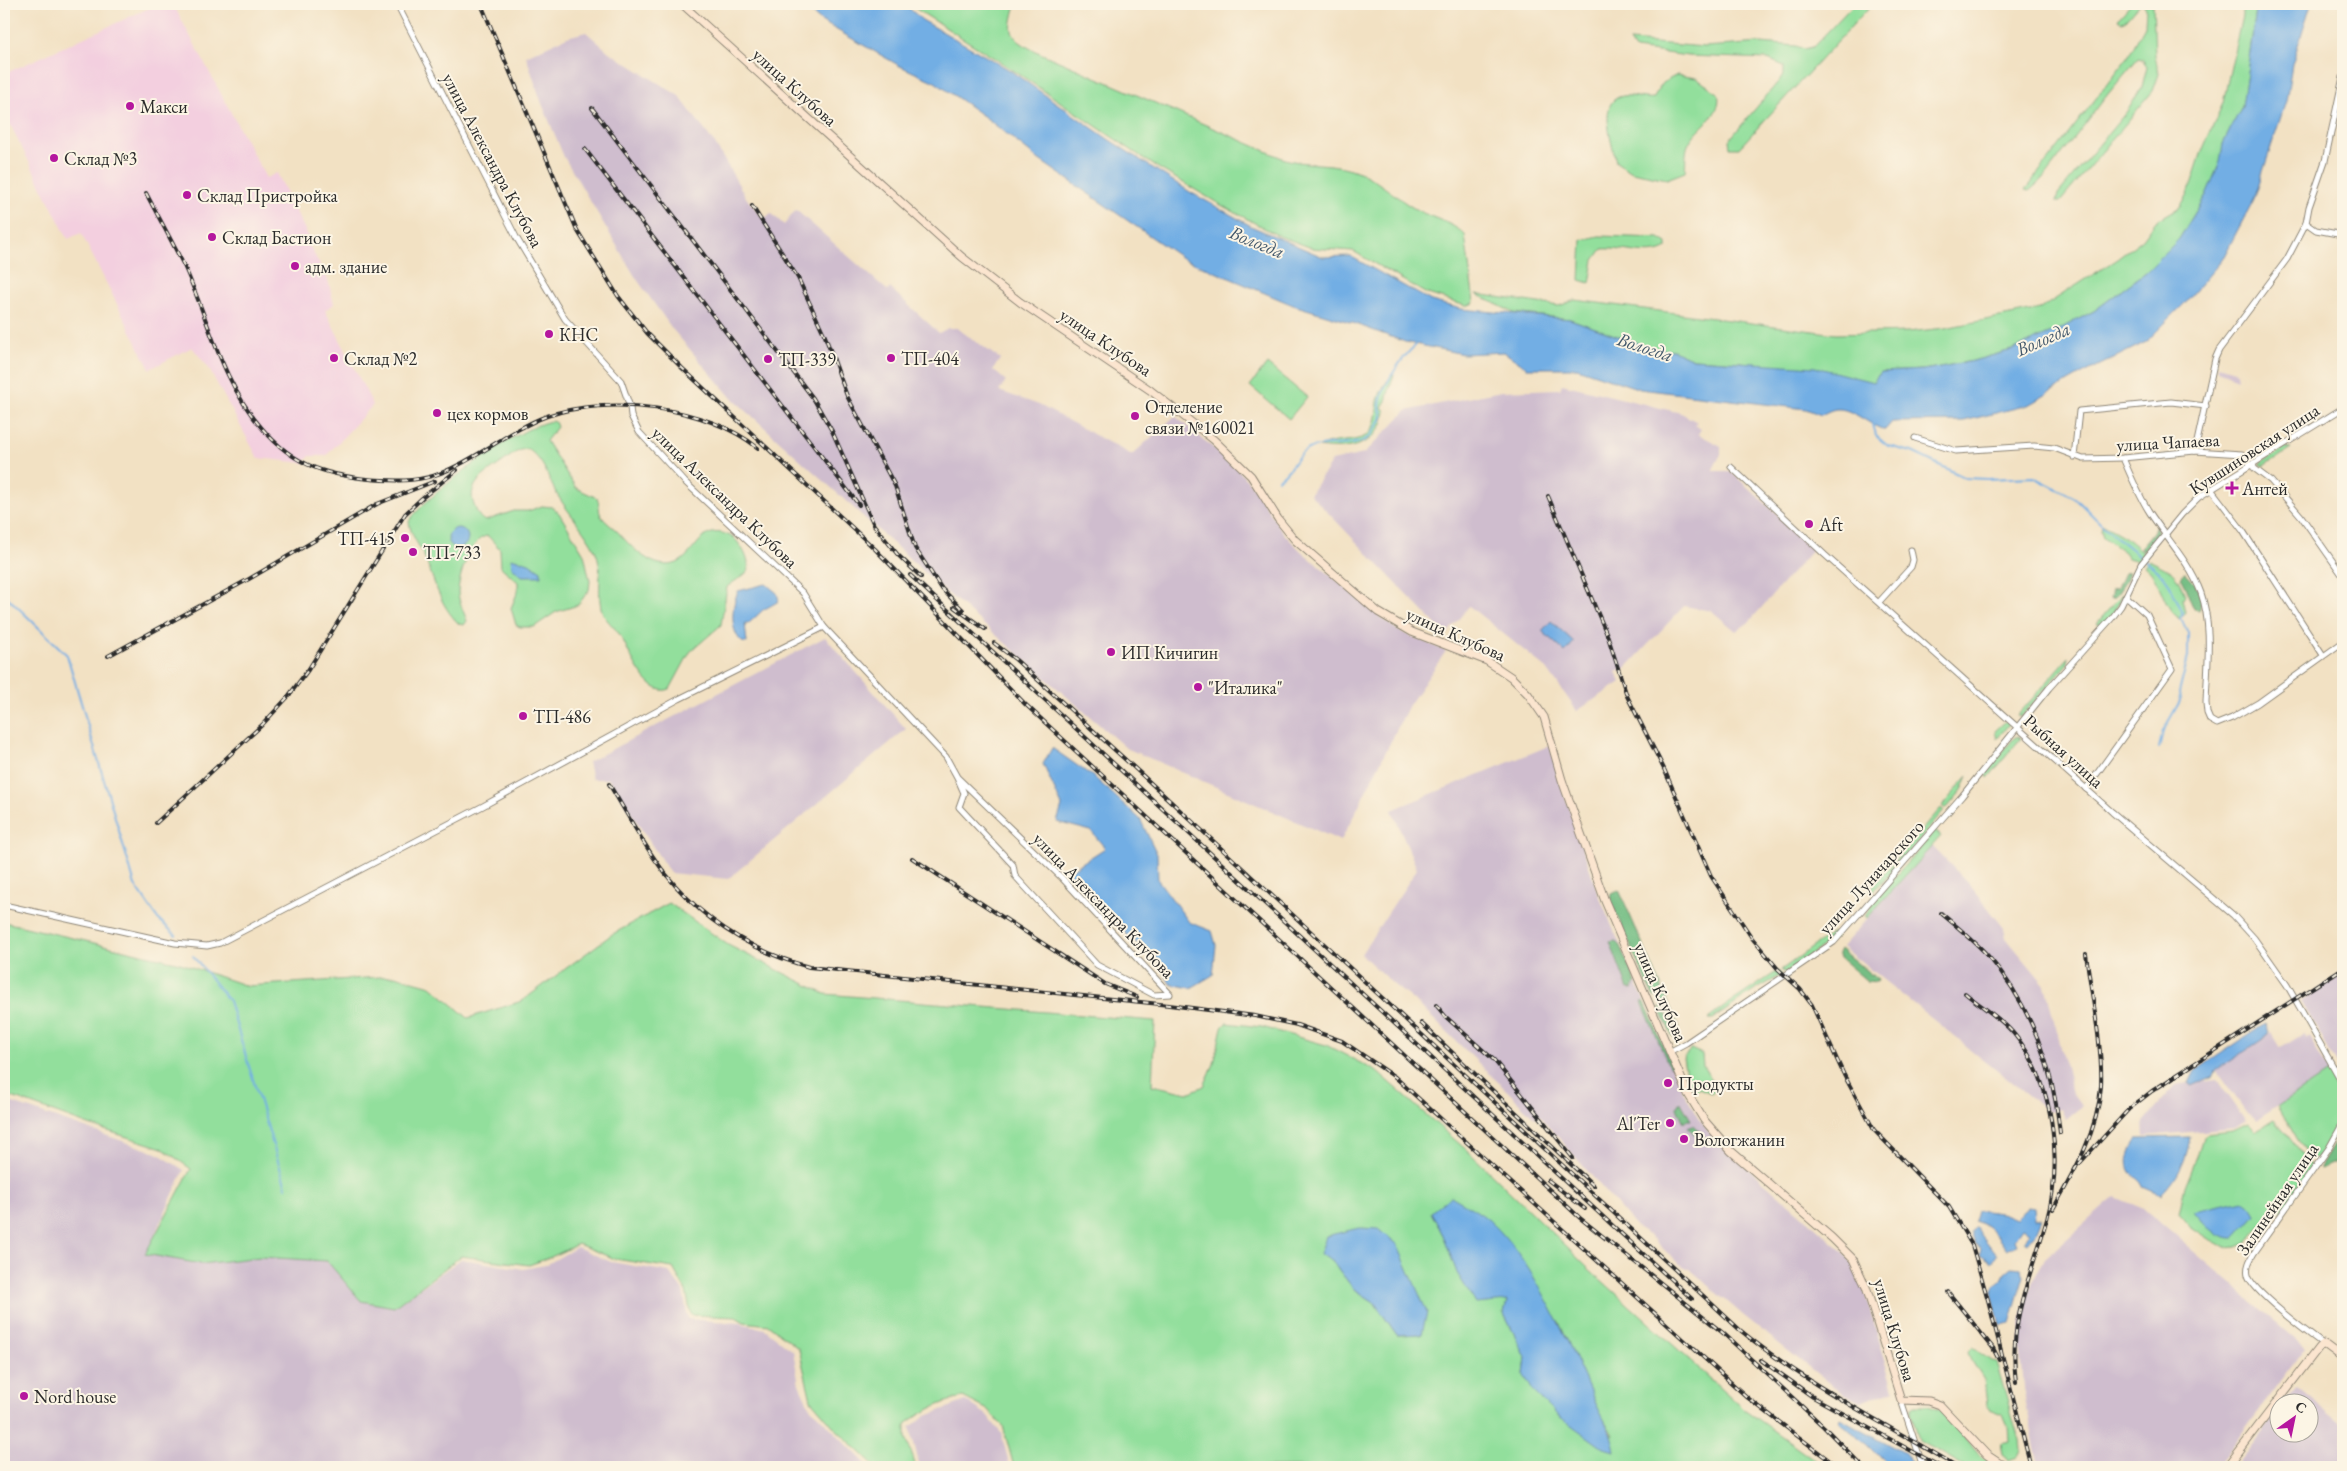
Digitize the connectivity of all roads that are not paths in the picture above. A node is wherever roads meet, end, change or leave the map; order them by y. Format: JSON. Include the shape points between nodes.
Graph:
{"nodes":[{"id":1,"x":397,"y":4,"type":"edge"},
{"id":2,"x":682,"y":4,"type":"edge"},
{"id":3,"x":2343,"y":78,"type":"edge"},
{"id":4,"x":2306,"y":223,"type":"junction"},
{"id":5,"x":2343,"y":235,"type":"edge"},
{"id":6,"x":2206,"y":406,"type":"junction"},
{"id":7,"x":2343,"y":408,"type":"edge"},
{"id":8,"x":1915,"y":438,"type":"dead end"},
{"id":9,"x":2195,"y":451,"type":"junction"},
{"id":10,"x":2074,"y":457,"type":"junction"},
{"id":11,"x":2123,"y":458,"type":"junction"},
{"id":12,"x":2252,"y":464,"type":"junction"},
{"id":13,"x":1731,"y":467,"type":"dead end"},
{"id":14,"x":2211,"y":488,"type":"junction"},
{"id":15,"x":2166,"y":533,"type":"junction"},
{"id":16,"x":1911,"y":550,"type":"dead end"},
{"id":17,"x":2343,"y":576,"type":"edge"},
{"id":18,"x":2126,"y":596,"type":"junction"},
{"id":19,"x":1879,"y":602,"type":"junction"},
{"id":20,"x":824,"y":627,"type":"junction"},
{"id":21,"x":2343,"y":642,"type":"edge"},
{"id":22,"x":2323,"y":655,"type":"junction"},
{"id":23,"x":2017,"y":727,"type":"junction"},
{"id":24,"x":958,"y":777,"type":"junction"},
{"id":25,"x":2086,"y":789,"type":"junction"},
{"id":26,"x":4,"y":905,"type":"edge"},
{"id":27,"x":1671,"y":1051,"type":"junction"},
{"id":28,"x":2343,"y":1084,"type":"edge"},
{"id":29,"x":2343,"y":1123,"type":"edge"},
{"id":30,"x":2323,"y":1344,"type":"junction"},
{"id":31,"x":2343,"y":1358,"type":"edge"},
{"id":32,"x":1901,"y":1400,"type":"junction"},
{"id":33,"x":1923,"y":1467,"type":"edge"},
{"id":34,"x":2014,"y":1467,"type":"edge"},
{"id":35,"x":2227,"y":1467,"type":"edge"}],
"edges":[{"from":1,"to":20,"type":"street","name":"улица Александра Клубова","via":[[516,237],[564,319],[621,381],[639,432],[685,482],[804,593]]},
{"from":2,"to":27,"type":"main road","name":"улица Клубова","via":[[962,257],[1020,302],[1147,388],[1214,440],[1252,476],[1288,532],[1378,612],[1412,632],[1487,661],[1528,694],[1544,716],[1562,780],[1605,901]]},
{"from":3,"to":4,"type":"street","via":[[2325,161]]},
{"from":4,"to":5,"type":"street","via":[[2316,230]]},
{"from":4,"to":6,"type":"street","via":[[2287,259],[2219,350]]},
{"from":6,"to":9,"type":"street"},
{"from":6,"to":10,"type":"street","via":[[2171,402],[2080,411]]},
{"from":7,"to":12,"type":"street","name":"Кувшиновская улица"},
{"from":8,"to":10,"type":"street","name":"улица Чапаева","via":[[1946,449],[1967,451],[2034,446],[2054,448]]},
{"from":9,"to":11,"type":"street","name":"улица Чапаева"},
{"from":9,"to":12,"type":"street","name":"улица Чапаева","via":[[2239,453]]},
{"from":10,"to":11,"type":"street","name":"улица Чапаева"},
{"from":11,"to":15,"type":"street","via":[[2150,513]]},
{"from":12,"to":14,"type":"street","name":"Кувшиновская улица"},
{"from":12,"to":17,"type":"street","name":"улица Чапаева","via":[[2301,516]]},
{"from":13,"to":19,"type":"street","name":"Рыбная улица"},
{"from":14,"to":15,"type":"street","name":"Кувшиновская улица","via":[[2190,505]]},
{"from":14,"to":22,"type":"street","via":[[2243,531]]},
{"from":15,"to":18,"type":"street","name":"Кувшиновская улица","via":[[2141,564]]},
{"from":15,"to":22,"type":"street","via":[[2201,593],[2208,636],[2207,713],[2210,720],[2217,724],[2232,718]]},
{"from":16,"to":19,"type":"street","via":[[1911,567]]},
{"from":18,"to":23,"type":"street","name":"Кувшиновская улица","via":[[2106,625]]},
{"from":18,"to":25,"type":"street","via":[[2147,615],[2172,669]]},
{"from":19,"to":23,"type":"street","name":"Рыбная улица"},
{"from":20,"to":24,"type":"street","name":"улица Александра Клубова","via":[[946,757]]},
{"from":20,"to":26,"type":"street","via":[[679,699],[220,943],[207,946],[175,943]]},
{"from":21,"to":22,"type":"street"},
{"from":23,"to":25,"type":"street","name":"Рыбная улица"},
{"from":23,"to":27,"type":"street","name":"улица Луначарского","via":[[1962,796],[1834,942]]},
{"from":24,"to":24,"type":"street","name":"улица Александра Клубова","via":[[964,793],[959,807],[1013,865],[1015,876],[1097,965],[1154,995],[1170,994],[1062,878]]},
{"from":25,"to":28,"type":"street","name":"Рыбная улица","via":[[2233,915],[2250,934],[2287,986]]},
{"from":27,"to":32,"type":"main road","name":"улица Клубова","via":[[1691,1098],[1716,1134],[1742,1162],[1832,1238],[1853,1260],[1866,1287]]},
{"from":29,"to":30,"type":"street","name":"Залинейная улица","via":[[2329,1148],[2254,1253],[2248,1267],[2250,1280]]},
{"from":30,"to":31,"type":"main road"},
{"from":30,"to":35,"type":"main road"},
{"from":32,"to":33,"type":"street","name":"улица Клубова"},
{"from":32,"to":34,"type":"main road","via":[[1929,1401],[1940,1405],[1987,1455]]}]}
